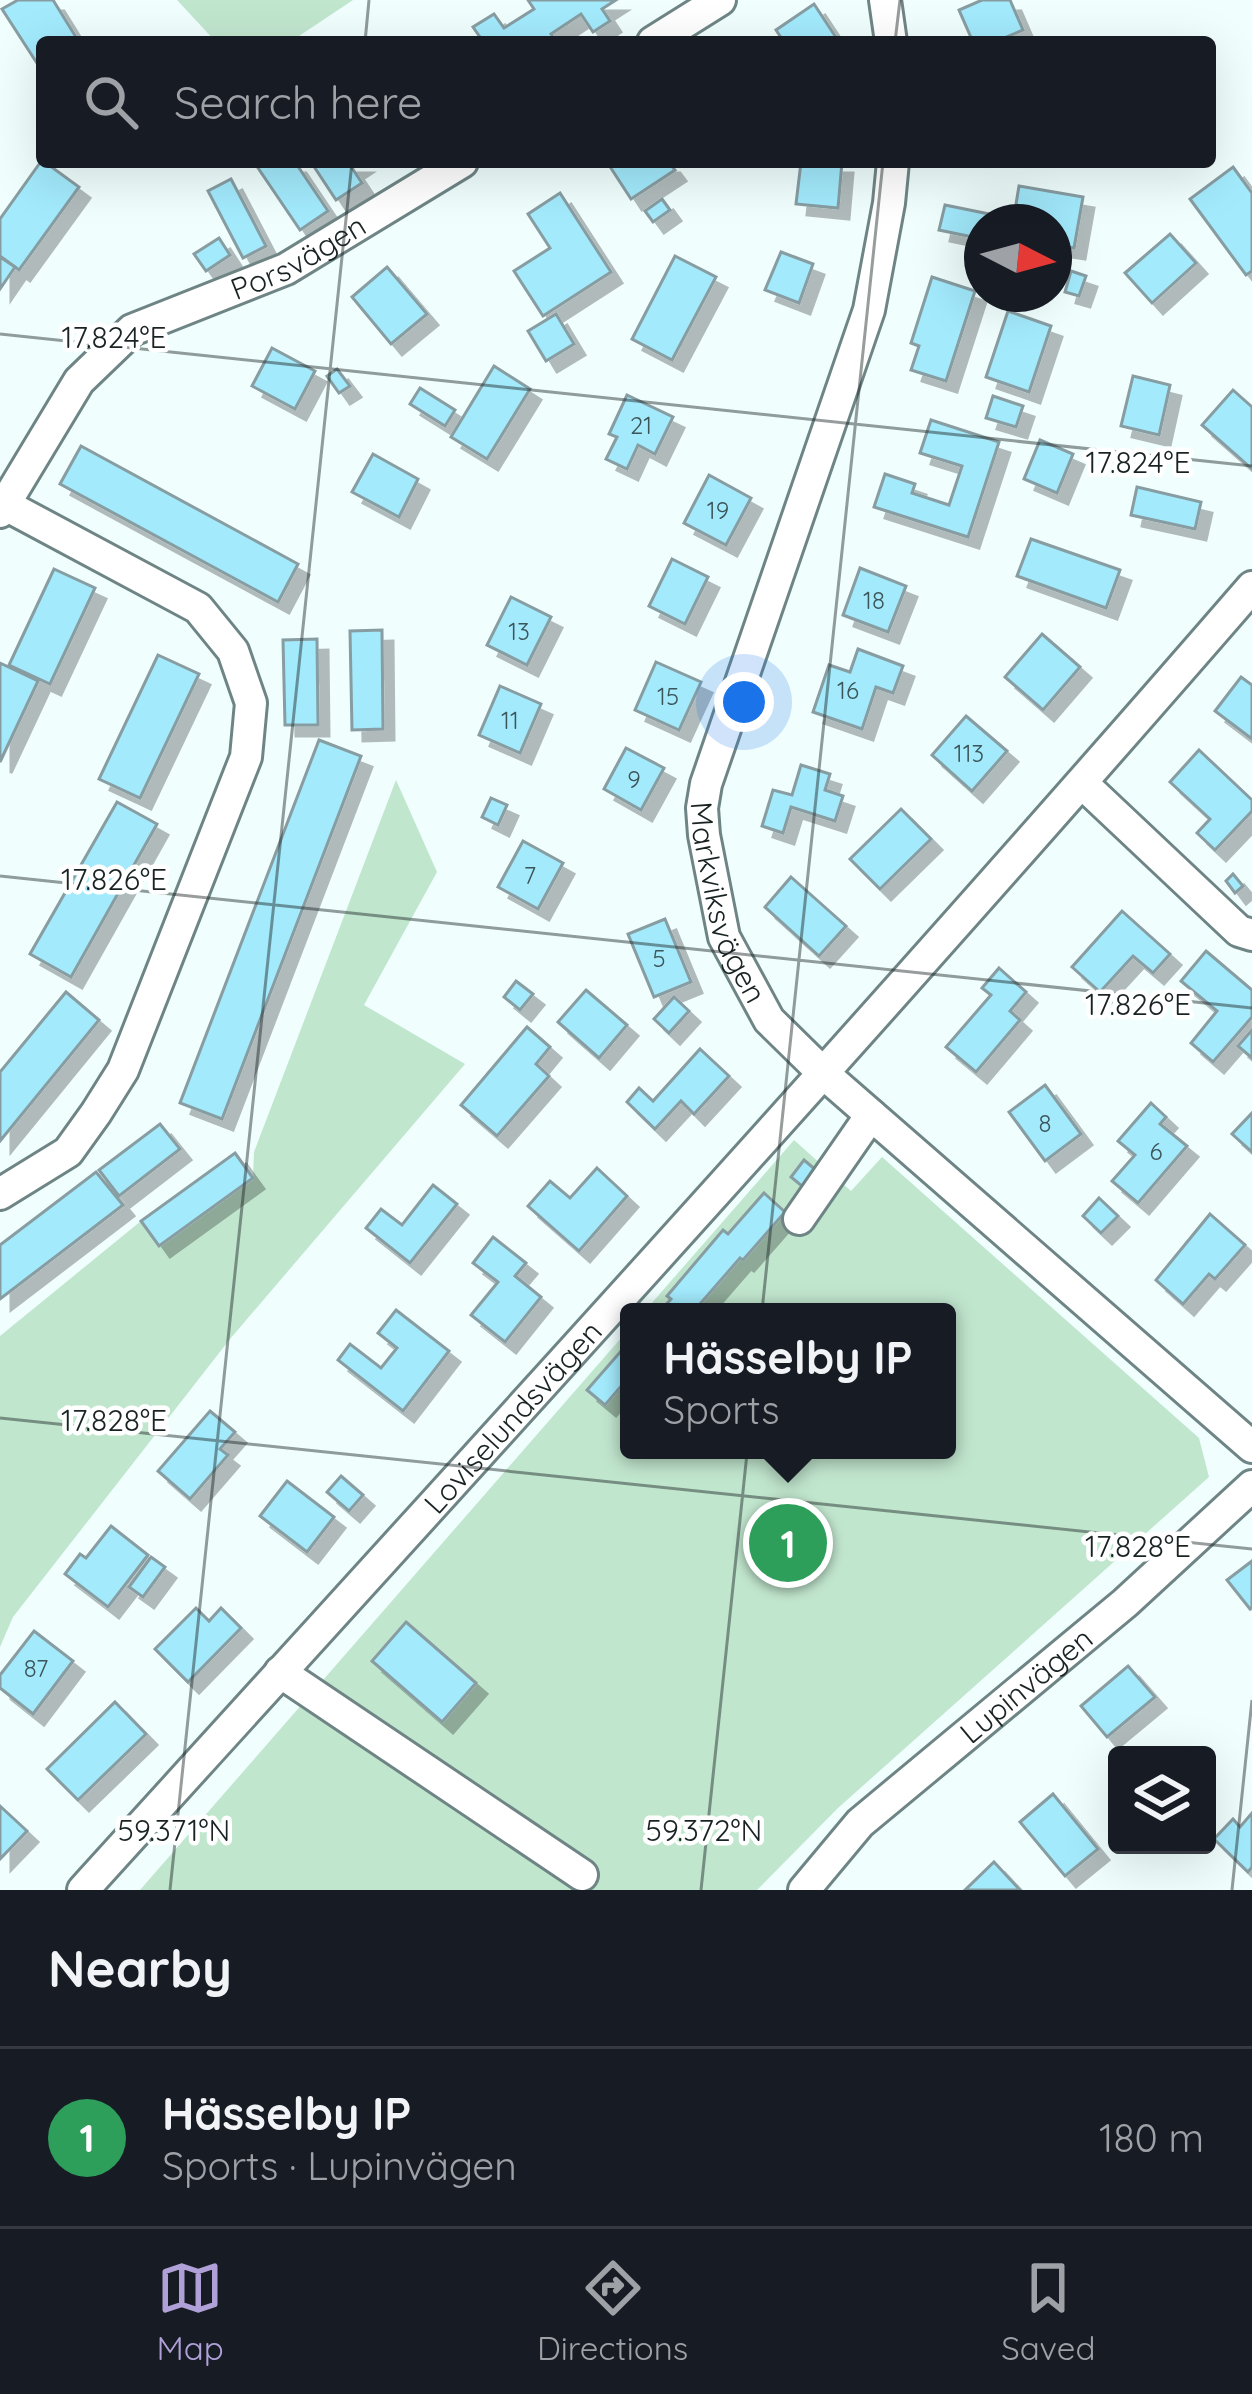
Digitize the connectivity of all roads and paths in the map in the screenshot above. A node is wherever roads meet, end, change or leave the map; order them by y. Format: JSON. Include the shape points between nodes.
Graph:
{"nodes":[{"id":1,"x":720,"y":0,"type":"edge"},
{"id":2,"x":886,"y":0,"type":"edge"},
{"id":3,"x":663,"y":36,"type":"edge"},
{"id":4,"x":890,"y":36,"type":"edge"},
{"id":5,"x":452,"y":168,"type":"edge"},
{"id":6,"x":892,"y":168,"type":"edge"},
{"id":7,"x":1,"y":505,"type":"edge"},
{"id":8,"x":1252,"y":586,"type":"edge"},
{"id":9,"x":1082,"y":783,"type":"junction"},
{"id":10,"x":1252,"y":935,"type":"edge"},
{"id":11,"x":823,"y":1073,"type":"junction"},
{"id":12,"x":871,"y":1115,"type":"junction"},
{"id":13,"x":0,"y":1194,"type":"edge"},
{"id":14,"x":799,"y":1219,"type":"dead end"},
{"id":15,"x":1252,"y":1447,"type":"edge"},
{"id":16,"x":1252,"y":1486,"type":"edge"},
{"id":17,"x":280,"y":1672,"type":"junction"},
{"id":18,"x":582,"y":1875,"type":"dead end"},
{"id":19,"x":83,"y":1890,"type":"edge"},
{"id":20,"x":804,"y":1890,"type":"edge"}],
"edges":[{"from":1,"to":3,"type":"street"},
{"from":2,"to":4,"type":"street"},
{"from":5,"to":7,"type":"street","name":"Porsvägen","via":[[286,269],[132,330],[80,381]]},
{"from":6,"to":11,"type":"street","name":"Markviksvägen","via":[[869,310],[702,808],[724,938],[769,1020]]},
{"from":7,"to":13,"type":"street","via":[[198,608],[233,651],[251,703],[246,758],[123,1070],[68,1152]]},
{"from":8,"to":9,"type":"street","name":"Loviselundsvägen"},
{"from":9,"to":10,"type":"street"},
{"from":9,"to":11,"type":"street","name":"Loviselundsvägen"},
{"from":11,"to":12,"type":"street","name":"Markviksvägen"},
{"from":11,"to":17,"type":"street","name":"Loviselundsvägen"},
{"from":12,"to":14,"type":"street"},
{"from":12,"to":15,"type":"street","name":"Markviksvägen"},
{"from":16,"to":20,"type":"street","name":"Lupinvägen","via":[[860,1823]]},
{"from":17,"to":18,"type":"street"},
{"from":17,"to":19,"type":"street","name":"Loviselundsvägen"}]}
